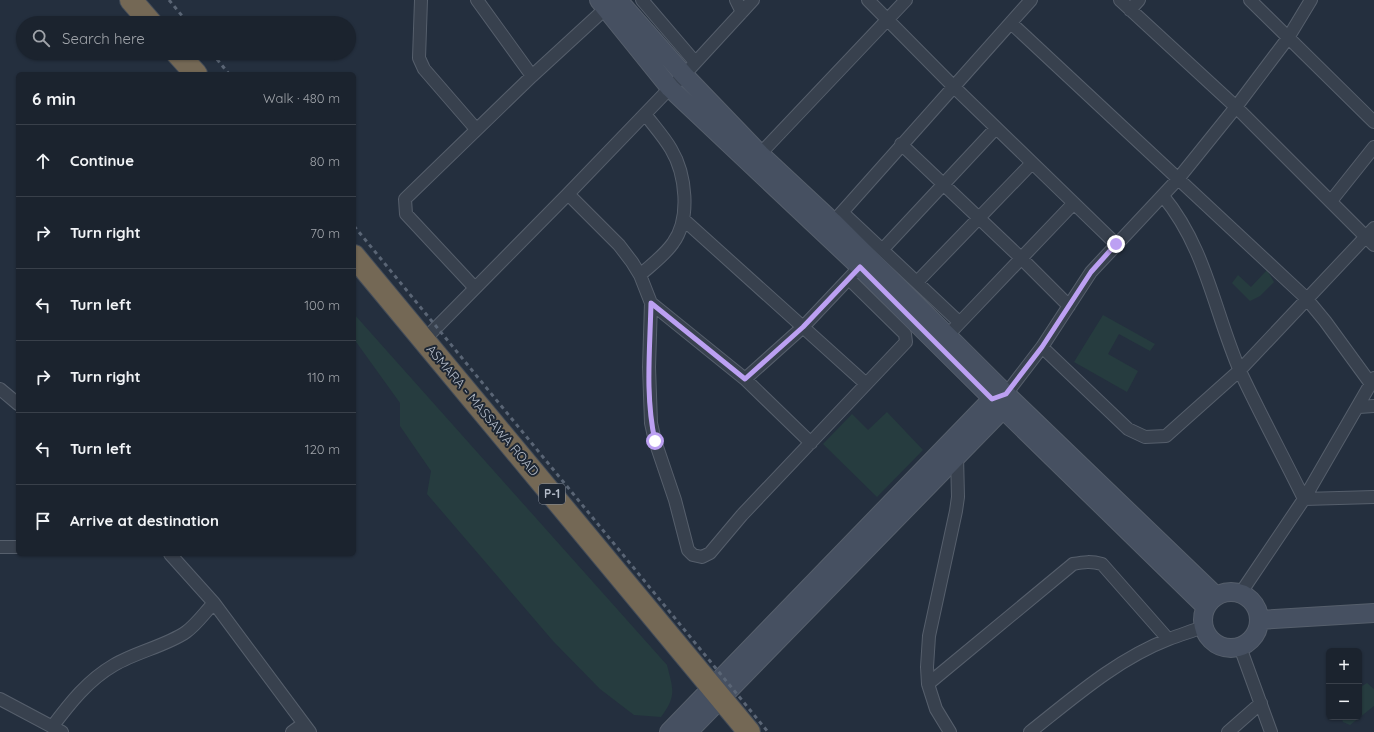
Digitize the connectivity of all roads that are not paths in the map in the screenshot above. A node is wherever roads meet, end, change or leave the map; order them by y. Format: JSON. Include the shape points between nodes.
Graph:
{"nodes":[{"id":1,"x":131,"y":0,"type":"edge"},
{"id":2,"x":421,"y":0,"type":"edge"},
{"id":3,"x":477,"y":0,"type":"edge"},
{"id":4,"x":642,"y":0,"type":"edge"},
{"id":5,"x":736,"y":0,"type":"edge"},
{"id":6,"x":753,"y":0,"type":"edge"},
{"id":7,"x":868,"y":0,"type":"edge"},
{"id":8,"x":906,"y":0,"type":"edge"},
{"id":9,"x":1031,"y":0,"type":"edge"},
{"id":10,"x":1120,"y":0,"type":"edge"},
{"id":11,"x":1140,"y":0,"type":"edge"},
{"id":12,"x":1250,"y":0,"type":"edge"},
{"id":13,"x":1311,"y":0,"type":"edge"},
{"id":14,"x":607,"y":3,"type":"edge"},
{"id":15,"x":1130,"y":10,"type":"junction"},
{"id":16,"x":742,"y":12,"type":"junction"},
{"id":17,"x":145,"y":16,"type":"edge"},
{"id":18,"x":888,"y":20,"type":"junction"},
{"id":19,"x":1010,"y":23,"type":"junction"},
{"id":20,"x":1288,"y":38,"type":"junction"},
{"id":21,"x":183,"y":60,"type":"edge"},
{"id":22,"x":690,"y":68,"type":"junction"},
{"id":23,"x":194,"y":72,"type":"edge"},
{"id":24,"x":532,"y":76,"type":"junction"},
{"id":25,"x":953,"y":86,"type":"junction"},
{"id":26,"x":670,"y":88,"type":"junction"},
{"id":27,"x":1236,"y":107,"type":"junction"},
{"id":28,"x":645,"y":114,"type":"junction"},
{"id":29,"x":1374,"y":122,"type":"edge"},
{"id":30,"x":996,"y":128,"type":"junction"},
{"id":31,"x":476,"y":129,"type":"junction"},
{"id":32,"x":902,"y":144,"type":"junction"},
{"id":33,"x":1374,"y":147,"type":"edge"},
{"id":34,"x":760,"y":154,"type":"junction"},
{"id":35,"x":1032,"y":163,"type":"junction"},
{"id":36,"x":1178,"y":179,"type":"junction"},
{"id":37,"x":944,"y":185,"type":"junction"},
{"id":38,"x":568,"y":194,"type":"junction"},
{"id":39,"x":1163,"y":196,"type":"junction"},
{"id":40,"x":1331,"y":201,"type":"junction"},
{"id":41,"x":1073,"y":204,"type":"junction"},
{"id":42,"x":979,"y":218,"type":"junction"},
{"id":43,"x":683,"y":219,"type":"junction"},
{"id":44,"x":833,"y":222,"type":"junction"},
{"id":45,"x":1371,"y":236,"type":"edge"},
{"id":46,"x":1116,"y":244,"type":"junction"},
{"id":47,"x":883,"y":249,"type":"junction"},
{"id":48,"x":356,"y":258,"type":"edge"},
{"id":49,"x":1022,"y":259,"type":"junction"},
{"id":50,"x":854,"y":273,"type":"junction"},
{"id":51,"x":640,"y":275,"type":"junction"},
{"id":52,"x":917,"y":282,"type":"junction"},
{"id":53,"x":475,"y":288,"type":"junction"},
{"id":54,"x":1306,"y":298,"type":"junction"},
{"id":55,"x":651,"y":303,"type":"junction"},
{"id":56,"x":1069,"y":306,"type":"junction"},
{"id":57,"x":803,"y":327,"type":"junction"},
{"id":58,"x":953,"y":329,"type":"junction"},
{"id":59,"x":425,"y":339,"type":"junction"},
{"id":60,"x":1042,"y":347,"type":"junction"},
{"id":61,"x":1240,"y":370,"type":"junction"},
{"id":62,"x":745,"y":379,"type":"junction"},
{"id":63,"x":1373,"y":381,"type":"edge"},
{"id":64,"x":865,"y":383,"type":"junction"},
{"id":65,"x":0,"y":389,"type":"edge"},
{"id":66,"x":1000,"y":400,"type":"junction"},
{"id":67,"x":16,"y":402,"type":"edge"},
{"id":68,"x":1374,"y":406,"type":"edge"},
{"id":69,"x":1359,"y":407,"type":"junction"},
{"id":70,"x":811,"y":443,"type":"junction"},
{"id":71,"x":957,"y":456,"type":"junction"},
{"id":72,"x":1374,"y":496,"type":"edge"},
{"id":73,"x":1304,"y":499,"type":"junction"},
{"id":74,"x":0,"y":547,"type":"edge"},
{"id":75,"x":16,"y":547,"type":"edge"},
{"id":76,"x":172,"y":556,"type":"edge"},
{"id":77,"x":1240,"y":594,"type":"junction"},
{"id":78,"x":1211,"y":602,"type":"junction"},
{"id":79,"x":214,"y":604,"type":"junction"},
{"id":80,"x":1374,"y":612,"type":"edge"},
{"id":81,"x":1259,"y":620,"type":"junction"},
{"id":82,"x":1203,"y":627,"type":"junction"},
{"id":83,"x":1168,"y":639,"type":"junction"},
{"id":84,"x":1240,"y":647,"type":"junction"},
{"id":85,"x":928,"y":684,"type":"junction"},
{"id":86,"x":717,"y":693,"type":"junction"},
{"id":87,"x":0,"y":699,"type":"edge"},
{"id":88,"x":1261,"y":703,"type":"junction"},
{"id":89,"x":306,"y":728,"type":"edge"},
{"id":90,"x":57,"y":729,"type":"edge"},
{"id":91,"x":292,"y":732,"type":"edge"},
{"id":92,"x":669,"y":732,"type":"edge"},
{"id":93,"x":688,"y":732,"type":"edge"},
{"id":94,"x":749,"y":732,"type":"edge"},
{"id":95,"x":950,"y":732,"type":"edge"},
{"id":96,"x":1030,"y":732,"type":"edge"},
{"id":97,"x":1228,"y":732,"type":"edge"},
{"id":98,"x":1271,"y":732,"type":"edge"}],
"edges":[{"from":1,"to":17,"type":"highway"},
{"from":2,"to":31,"type":"street","via":[[419,58],[424,69]]},
{"from":3,"to":24,"type":"street"},
{"from":4,"to":22,"type":"street"},
{"from":5,"to":16,"type":"street"},
{"from":6,"to":16,"type":"street"},
{"from":7,"to":18,"type":"street"},
{"from":8,"to":18,"type":"street"},
{"from":9,"to":19,"type":"street"},
{"from":10,"to":15,"type":"street"},
{"from":11,"to":15,"type":"street"},
{"from":12,"to":20,"type":"street"},
{"from":13,"to":20,"type":"street"},
{"from":14,"to":22,"type":"main road"},
{"from":14,"to":24,"type":"street"},
{"from":14,"to":26,"type":"main road"},
{"from":15,"to":27,"type":"street"},
{"from":16,"to":22,"type":"street"},
{"from":18,"to":25,"type":"street"},
{"from":18,"to":34,"type":"street"},
{"from":19,"to":25,"type":"street"},
{"from":19,"to":36,"type":"street"},
{"from":20,"to":27,"type":"street"},
{"from":20,"to":29,"type":"street"},
{"from":21,"to":23,"type":"highway"},
{"from":22,"to":26,"type":"street"},
{"from":22,"to":34,"type":"main road"},
{"from":24,"to":31,"type":"street"},
{"from":25,"to":30,"type":"street"},
{"from":25,"to":32,"type":"street"},
{"from":26,"to":28,"type":"street"},
{"from":26,"to":44,"type":"main road"},
{"from":27,"to":36,"type":"street"},
{"from":27,"to":40,"type":"street"},
{"from":28,"to":38,"type":"street"},
{"from":28,"to":43,"type":"street","via":[[671,150],[678,166],[682,182]]},
{"from":30,"to":35,"type":"street"},
{"from":30,"to":37,"type":"street"},
{"from":31,"to":53,"type":"street","via":[[405,199],[404,207],[406,214]]},
{"from":32,"to":37,"type":"street"},
{"from":32,"to":44,"type":"street"},
{"from":33,"to":40,"type":"street"},
{"from":34,"to":44,"type":"main road"},
{"from":35,"to":41,"type":"street"},
{"from":35,"to":42,"type":"street"},
{"from":36,"to":39,"type":"street"},
{"from":36,"to":54,"type":"street"},
{"from":37,"to":42,"type":"street"},
{"from":37,"to":47,"type":"street"},
{"from":38,"to":51,"type":"street","via":[[619,245]]},
{"from":38,"to":53,"type":"street"},
{"from":39,"to":46,"type":"street"},
{"from":39,"to":61,"type":"street","via":[[1186,227]]},
{"from":40,"to":45,"type":"street"},
{"from":41,"to":46,"type":"street"},
{"from":41,"to":49,"type":"street"},
{"from":42,"to":49,"type":"street"},
{"from":42,"to":52,"type":"street"},
{"from":43,"to":51,"type":"street","via":[[673,244]]},
{"from":43,"to":57,"type":"street"},
{"from":44,"to":47,"type":"street"},
{"from":44,"to":50,"type":"main road"},
{"from":44,"to":58,"type":"main road"},
{"from":45,"to":54,"type":"street"},
{"from":46,"to":56,"type":"street","via":[[1091,272]]},
{"from":47,"to":52,"type":"street"},
{"from":48,"to":59,"type":"highway","name":"ASMARA - MASSAWA ROAD","number":"P-1"},
{"from":49,"to":56,"type":"street"},
{"from":49,"to":58,"type":"street"},
{"from":50,"to":57,"type":"street"},
{"from":50,"to":64,"type":"street","via":[[907,338]]},
{"from":50,"to":66,"type":"main road"},
{"from":51,"to":55,"type":"street"},
{"from":52,"to":58,"type":"street"},
{"from":53,"to":59,"type":"street"},
{"from":54,"to":61,"type":"street"},
{"from":54,"to":63,"type":"street"},
{"from":55,"to":62,"type":"street"},
{"from":55,"to":70,"type":"street","via":[[651,423],[688,550],[693,555],[702,557],[710,553],[742,514]]},
{"from":56,"to":60,"type":"street"},
{"from":57,"to":62,"type":"street"},
{"from":57,"to":64,"type":"street"},
{"from":58,"to":66,"type":"main road"},
{"from":59,"to":86,"type":"highway","name":"ASMARA - MASSAWA ROAD","number":"P-1"},
{"from":60,"to":61,"type":"street","via":[[1128,430],[1145,437],[1166,436]]},
{"from":60,"to":66,"type":"street"},
{"from":61,"to":73,"type":"street"},
{"from":62,"to":70,"type":"street"},
{"from":63,"to":69,"type":"street"},
{"from":64,"to":70,"type":"street"},
{"from":65,"to":67,"type":"street"},
{"from":66,"to":71,"type":"main road"},
{"from":66,"to":78,"type":"main road"},
{"from":66,"to":86,"type":"main road"},
{"from":68,"to":69,"type":"street"},
{"from":69,"to":73,"type":"street"},
{"from":71,"to":85,"type":"street","via":[[958,496],[929,636]]},
{"from":71,"to":86,"type":"main road"},
{"from":72,"to":73,"type":"street"},
{"from":73,"to":77,"type":"street"},
{"from":74,"to":75,"type":"street"},
{"from":76,"to":79,"type":"street"},
{"from":77,"to":78,"type":"main road","via":[[1224,593]]},
{"from":77,"to":81,"type":"main road","via":[[1254,604]]},
{"from":78,"to":82,"type":"main road","via":[[1202,620]]},
{"from":79,"to":89,"type":"street"},
{"from":79,"to":90,"type":"street","via":[[186,632],[120,662],[91,682],[73,699]]},
{"from":80,"to":81,"type":"main road"},
{"from":81,"to":84,"type":"main road","via":[[1254,636]]},
{"from":82,"to":83,"type":"street"},
{"from":82,"to":84,"type":"main road","via":[[1213,643],[1222,647]]},
{"from":83,"to":85,"type":"street","via":[[1102,564],[1083,562],[1073,564]]},
{"from":83,"to":96,"type":"street","via":[[1120,665]]},
{"from":84,"to":88,"type":"street"},
{"from":85,"to":95,"type":"street","via":[[936,709]]},
{"from":86,"to":92,"type":"main road"},
{"from":86,"to":93,"type":"main road"},
{"from":86,"to":94,"type":"highway","name":"ASMARA - MASSAWA ROAD","number":"P-1"},
{"from":87,"to":90,"type":"street"},
{"from":88,"to":97,"type":"street"},
{"from":88,"to":98,"type":"street"},
{"from":89,"to":91,"type":"street"}]}
